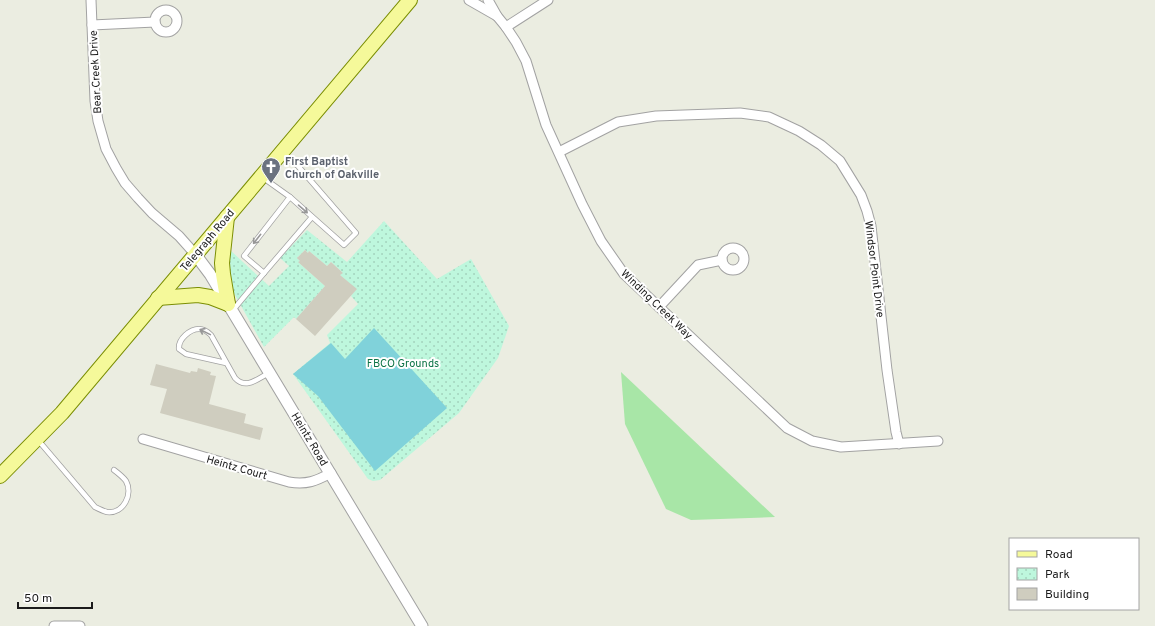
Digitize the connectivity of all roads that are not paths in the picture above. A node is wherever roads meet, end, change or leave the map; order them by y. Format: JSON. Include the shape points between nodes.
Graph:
{"nodes":[{"id":1,"x":91,"y":0,"type":"edge"},
{"id":2,"x":410,"y":0,"type":"edge"},
{"id":3,"x":469,"y":0,"type":"edge"},
{"id":4,"x":488,"y":0,"type":"edge"},
{"id":5,"x":548,"y":0,"type":"edge"},
{"id":6,"x":497,"y":16,"type":"junction"},
{"id":7,"x":155,"y":22,"type":"dead end"},
{"id":8,"x":92,"y":25,"type":"junction"},
{"id":9,"x":506,"y":27,"type":"junction"},
{"id":10,"x":559,"y":152,"type":"junction"},
{"id":11,"x":280,"y":153,"type":"junction"},
{"id":12,"x":261,"y":176,"type":"junction"},
{"id":13,"x":290,"y":197,"type":"junction"},
{"id":14,"x":227,"y":217,"type":"junction"},
{"id":15,"x":312,"y":218,"type":"junction"},
{"id":16,"x":195,"y":254,"type":"junction"},
{"id":17,"x":722,"y":260,"type":"dead end"},
{"id":18,"x":264,"y":273,"type":"junction"},
{"id":19,"x":158,"y":298,"type":"junction"},
{"id":20,"x":659,"y":307,"type":"junction"},
{"id":21,"x":230,"y":308,"type":"junction"},
{"id":22,"x":226,"y":363,"type":"junction"},
{"id":23,"x":270,"y":372,"type":"junction"},
{"id":24,"x":37,"y":439,"type":"junction"},
{"id":25,"x":143,"y":439,"type":"dead end"},
{"id":26,"x":938,"y":441,"type":"dead end"},
{"id":27,"x":899,"y":444,"type":"junction"},
{"id":28,"x":114,"y":470,"type":"dead end"},
{"id":29,"x":331,"y":473,"type":"junction"},
{"id":30,"x":0,"y":476,"type":"edge"},
{"id":31,"x":54,"y":626,"type":"edge"},
{"id":32,"x":80,"y":626,"type":"edge"},
{"id":33,"x":422,"y":626,"type":"edge"}],
"edges":[{"from":1,"to":8,"type":"street","name":"Bear Creek Drive"},
{"from":2,"to":11,"type":"main road","name":"Telegraph Road"},
{"from":3,"to":6,"type":"street","name":"Winding Creek Way"},
{"from":4,"to":6,"type":"street","name":"Winding Creek Way"},
{"from":5,"to":9,"type":"street"},
{"from":6,"to":9,"type":"street","name":"Winding Creek Way"},
{"from":7,"to":8,"type":"street"},
{"from":8,"to":16,"type":"street","name":"Bear Creek Drive","via":[[95,101],[106,149],[125,183]]},
{"from":9,"to":10,"type":"street","name":"Winding Creek Way","via":[[526,61],[539,107]]},
{"from":10,"to":20,"type":"street","name":"Winding Creek Way","via":[[601,241],[624,274]]},
{"from":10,"to":27,"type":"street","name":"Windsor Point Drive","via":[[618,122],[656,116],[740,113],[769,117],[799,131],[840,161],[861,195],[871,226]]},
{"from":11,"to":12,"type":"main road","name":"Telegraph Road"},
{"from":11,"to":15,"type":"lane","via":[[298,166],[356,233],[344,246]]},
{"from":12,"to":13,"type":"lane"},
{"from":12,"to":14,"type":"main road","name":"Telegraph Road"},
{"from":13,"to":15,"type":"lane","one_way":true},
{"from":13,"to":18,"type":"lane","one_way":true,"via":[[244,256]]},
{"from":14,"to":16,"type":"main road","name":"Telegraph Road"},
{"from":14,"to":21,"type":"main road","via":[[222,274]]},
{"from":15,"to":18,"type":"lane"},
{"from":16,"to":19,"type":"main road","name":"Telegraph Road"},
{"from":16,"to":21,"type":"street","name":"Heintz Road"},
{"from":17,"to":20,"type":"street","via":[[698,264]]},
{"from":18,"to":21,"type":"lane"},
{"from":19,"to":21,"type":"main road","via":[[198,295],[210,297]]},
{"from":19,"to":24,"type":"main road","name":"Telegraph Road"},
{"from":20,"to":27,"type":"street","name":"Winding Creek Way","via":[[787,428],[812,441],[841,448]]},
{"from":21,"to":23,"type":"street","name":"Heintz Road"},
{"from":22,"to":22,"type":"lane","one_way":true,"via":[[208,332],[198,329],[186,335],[180,342],[179,349],[186,354]]},
{"from":22,"to":23,"type":"lane","via":[[234,378],[244,384],[251,383]]},
{"from":23,"to":29,"type":"street","name":"Heintz Road"},
{"from":24,"to":28,"type":"lane","via":[[102,511],[116,510],[124,505],[128,497],[129,489],[125,480]]},
{"from":24,"to":30,"type":"main road","name":"Telegraph Road"},
{"from":25,"to":29,"type":"street","name":"Heintz Court","via":[[289,482],[301,484],[315,481]]},
{"from":26,"to":27,"type":"street","name":"Winding Creek Way"},
{"from":29,"to":33,"type":"street","name":"Heintz Road"},
{"from":31,"to":32,"type":"street"}]}
